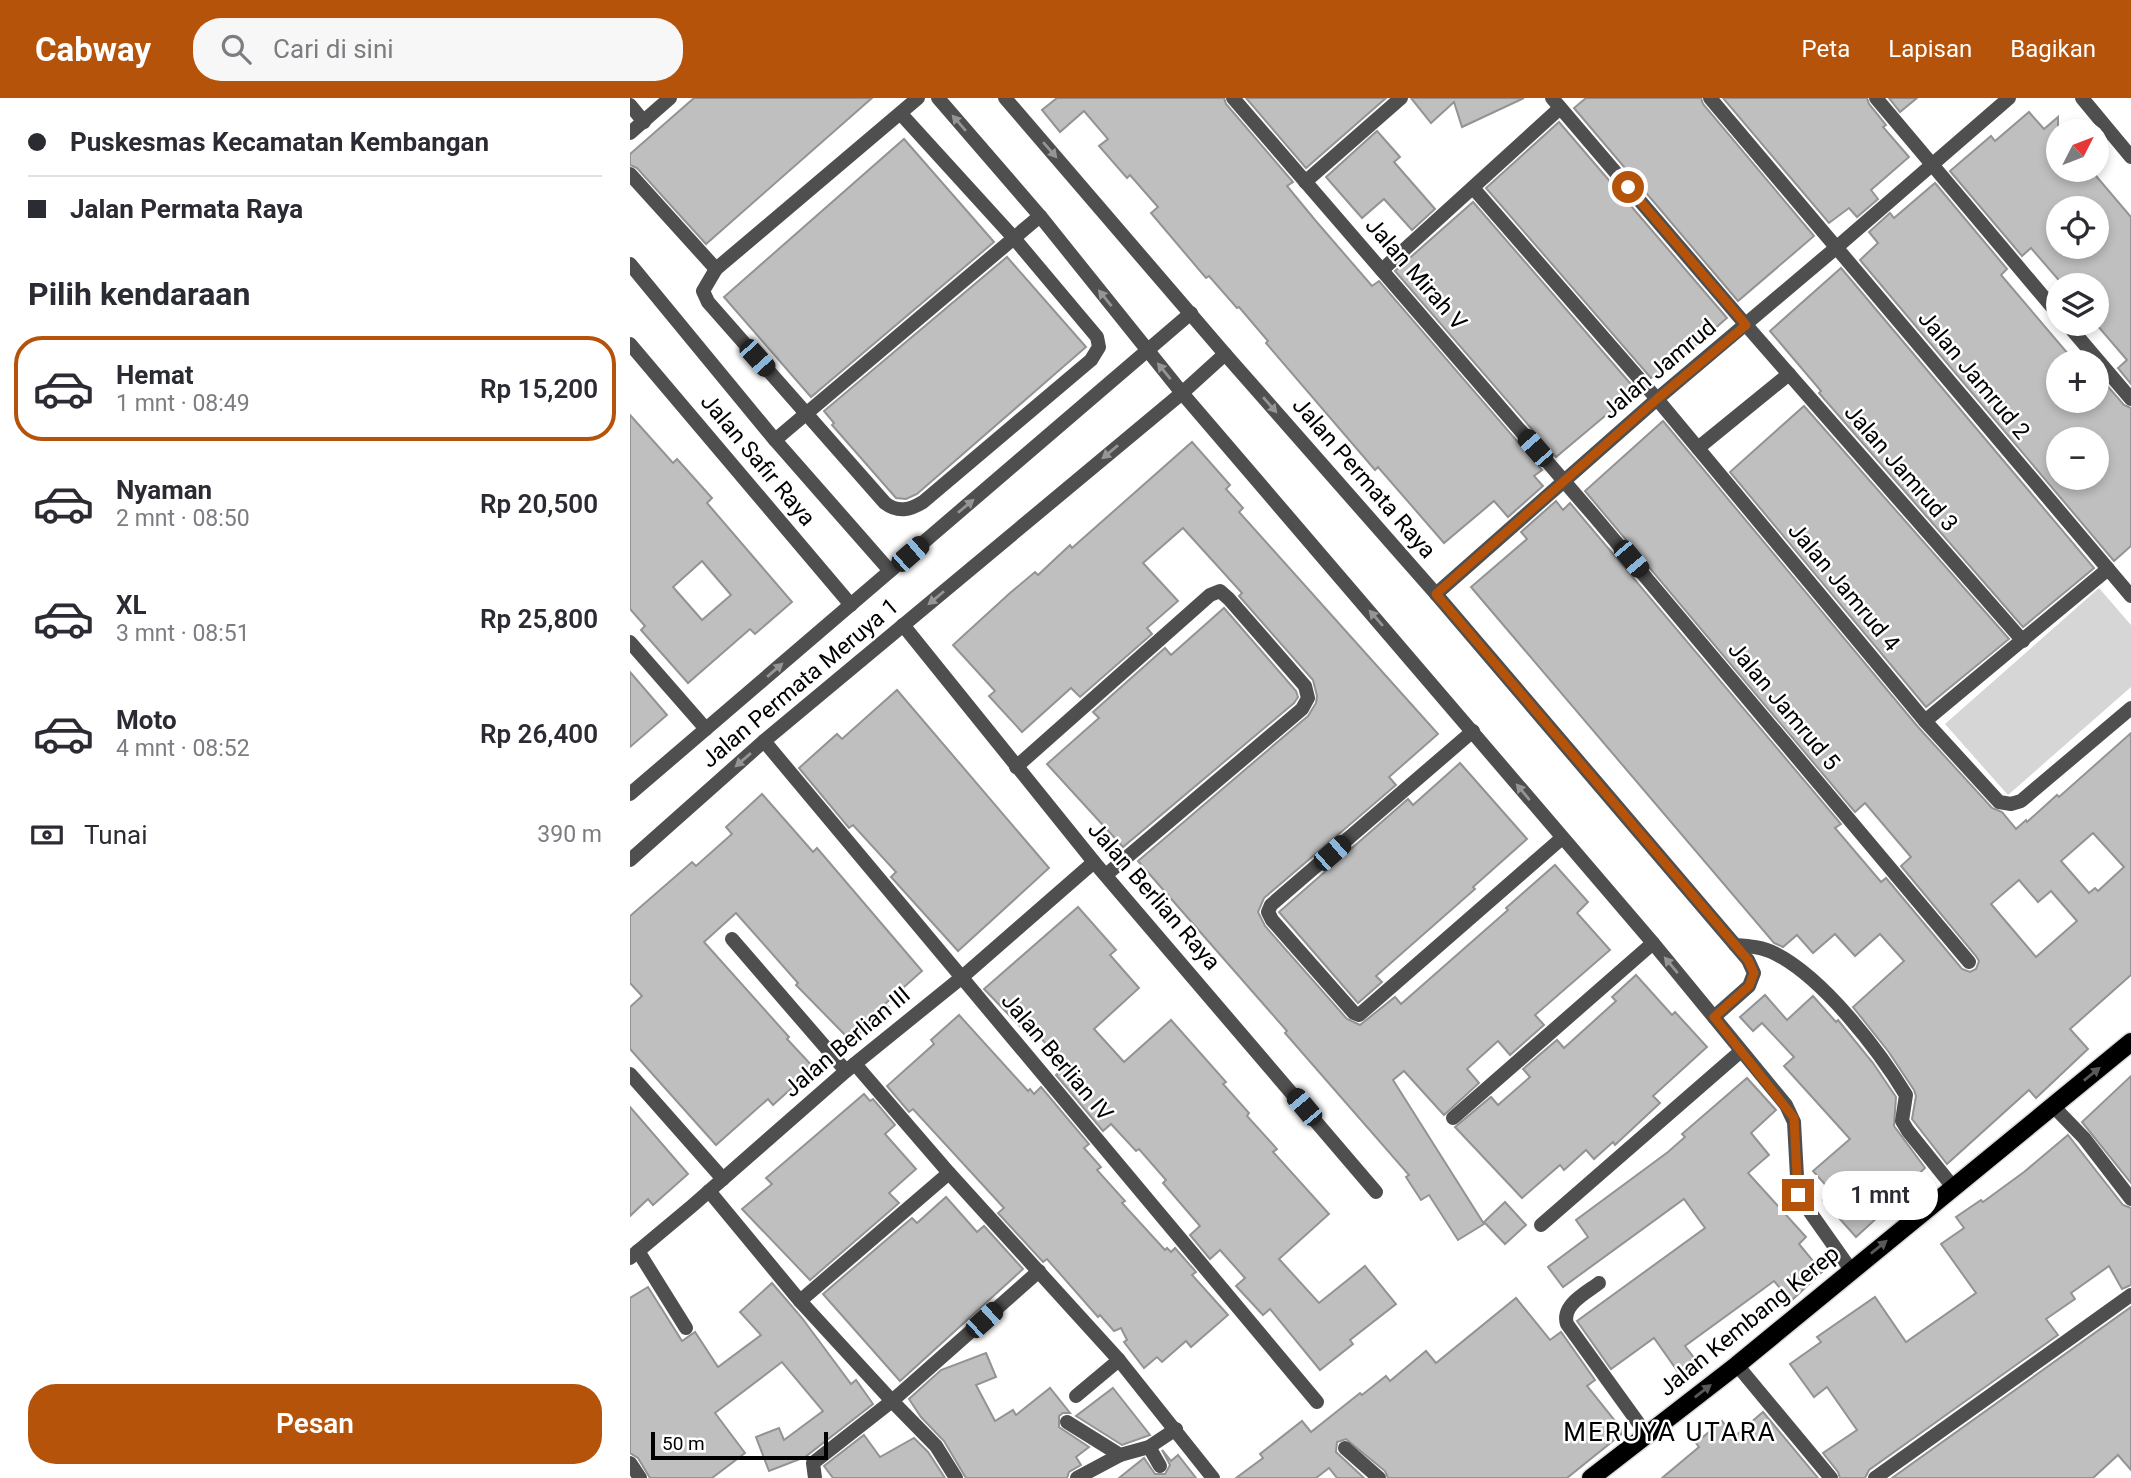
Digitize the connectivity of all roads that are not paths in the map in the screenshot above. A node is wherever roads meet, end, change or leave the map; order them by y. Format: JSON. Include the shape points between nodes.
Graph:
{"nodes":[{"id":1,"x":670,"y":98,"type":"edge"},
{"id":2,"x":918,"y":98,"type":"edge"},
{"id":3,"x":938,"y":98,"type":"edge"},
{"id":4,"x":1006,"y":98,"type":"edge"},
{"id":5,"x":1233,"y":98,"type":"edge"},
{"id":6,"x":1400,"y":98,"type":"edge"},
{"id":7,"x":1710,"y":98,"type":"edge"},
{"id":8,"x":1876,"y":98,"type":"edge"},
{"id":9,"x":2008,"y":98,"type":"edge"},
{"id":10,"x":2082,"y":98,"type":"edge"},
{"id":11,"x":1556,"y":103,"type":"edge"},
{"id":12,"x":630,"y":105,"type":"edge"},
{"id":13,"x":901,"y":114,"type":"junction"},
{"id":14,"x":644,"y":122,"type":"junction"},
{"id":15,"x":630,"y":133,"type":"edge"},
{"id":16,"x":2131,"y":157,"type":"edge"},
{"id":17,"x":1931,"y":164,"type":"junction"},
{"id":18,"x":630,"y":174,"type":"edge"},
{"id":19,"x":1305,"y":182,"type":"junction"},
{"id":20,"x":1474,"y":189,"type":"junction"},
{"id":21,"x":1040,"y":216,"type":"junction"},
{"id":22,"x":1013,"y":237,"type":"junction"},
{"id":23,"x":1837,"y":247,"type":"junction"},
{"id":24,"x":630,"y":264,"type":"edge"},
{"id":25,"x":716,"y":269,"type":"junction"},
{"id":26,"x":1382,"y":270,"type":"junction"},
{"id":27,"x":2046,"y":300,"type":"edge"},
{"id":28,"x":1191,"y":313,"type":"junction"},
{"id":29,"x":1746,"y":325,"type":"junction"},
{"id":30,"x":2077,"y":336,"type":"edge"},
{"id":31,"x":630,"y":344,"type":"edge"},
{"id":32,"x":1148,"y":351,"type":"junction"},
{"id":33,"x":1225,"y":354,"type":"junction"},
{"id":34,"x":1789,"y":374,"type":"junction"},
{"id":35,"x":1182,"y":393,"type":"junction"},
{"id":36,"x":1657,"y":399,"type":"junction"},
{"id":37,"x":2131,"y":399,"type":"edge"},
{"id":38,"x":807,"y":414,"type":"junction"},
{"id":39,"x":775,"y":440,"type":"junction"},
{"id":40,"x":1699,"y":448,"type":"junction"},
{"id":41,"x":1564,"y":481,"type":"junction"},
{"id":42,"x":2108,"y":569,"type":"junction"},
{"id":43,"x":890,"y":571,"type":"junction"},
{"id":44,"x":1436,"y":594,"type":"junction"},
{"id":45,"x":2131,"y":596,"type":"edge"},
{"id":46,"x":851,"y":605,"type":"junction"},
{"id":47,"x":903,"y":625,"type":"junction"},
{"id":48,"x":2023,"y":641,"type":"junction"},
{"id":49,"x":630,"y":642,"type":"edge"},
{"id":50,"x":2131,"y":708,"type":"edge"},
{"id":51,"x":1925,"y":721,"type":"junction"},
{"id":52,"x":706,"y":729,"type":"junction"},
{"id":53,"x":1473,"y":731,"type":"junction"},
{"id":54,"x":764,"y":741,"type":"junction"},
{"id":55,"x":1016,"y":766,"type":"junction"},
{"id":56,"x":630,"y":794,"type":"edge"},
{"id":57,"x":1562,"y":838,"type":"junction"},
{"id":58,"x":630,"y":860,"type":"edge"},
{"id":59,"x":1094,"y":862,"type":"junction"},
{"id":60,"x":1107,"y":874,"type":"junction"},
{"id":61,"x":732,"y":939,"type":"dead end"},
{"id":62,"x":1653,"y":943,"type":"junction"},
{"id":63,"x":1735,"y":945,"type":"junction"},
{"id":64,"x":1969,"y":962,"type":"dead end"},
{"id":65,"x":961,"y":978,"type":"junction"},
{"id":66,"x":1714,"y":1017,"type":"junction"},
{"id":67,"x":2131,"y":1042,"type":"edge"},
{"id":68,"x":1741,"y":1051,"type":"junction"},
{"id":69,"x":850,"y":1067,"type":"junction"},
{"id":70,"x":630,"y":1074,"type":"edge"},
{"id":71,"x":2053,"y":1106,"type":"junction"},
{"id":72,"x":1453,"y":1118,"type":"dead end"},
{"id":73,"x":949,"y":1173,"type":"junction"},
{"id":74,"x":723,"y":1179,"type":"junction"},
{"id":75,"x":1953,"y":1187,"type":"junction"},
{"id":76,"x":709,"y":1191,"type":"junction"},
{"id":77,"x":1376,"y":1192,"type":"dead end"},
{"id":78,"x":2131,"y":1199,"type":"edge"},
{"id":79,"x":1541,"y":1225,"type":"dead end"},
{"id":80,"x":634,"y":1254,"type":"edge"},
{"id":81,"x":1851,"y":1270,"type":"junction"},
{"id":82,"x":1039,"y":1271,"type":"junction"},
{"id":83,"x":1600,"y":1283,"type":"dead end"},
{"id":84,"x":2131,"y":1295,"type":"edge"},
{"id":85,"x":800,"y":1301,"type":"junction"},
{"id":86,"x":686,"y":1328,"type":"dead end"},
{"id":87,"x":1119,"y":1360,"type":"junction"},
{"id":88,"x":1737,"y":1365,"type":"junction"},
{"id":89,"x":1076,"y":1396,"type":"dead end"},
{"id":90,"x":892,"y":1401,"type":"junction"},
{"id":91,"x":1317,"y":1402,"type":"dead end"},
{"id":92,"x":1067,"y":1422,"type":"dead end"},
{"id":93,"x":1177,"y":1429,"type":"junction"},
{"id":94,"x":1647,"y":1435,"type":"junction"},
{"id":95,"x":1149,"y":1447,"type":"junction"},
{"id":96,"x":1345,"y":1448,"type":"dead end"},
{"id":97,"x":1119,"y":1455,"type":"junction"},
{"id":98,"x":630,"y":1463,"type":"edge"},
{"id":99,"x":1160,"y":1466,"type":"dead end"},
{"id":100,"x":640,"y":1478,"type":"edge"},
{"id":101,"x":815,"y":1478,"type":"edge"},
{"id":102,"x":956,"y":1478,"type":"edge"},
{"id":103,"x":1077,"y":1478,"type":"edge"},
{"id":104,"x":1213,"y":1478,"type":"edge"},
{"id":105,"x":1378,"y":1478,"type":"edge"},
{"id":106,"x":1591,"y":1478,"type":"edge"},
{"id":107,"x":1831,"y":1478,"type":"edge"},
{"id":108,"x":1875,"y":1478,"type":"edge"}],
"edges":[{"from":1,"to":14,"type":"street"},
{"from":2,"to":13,"type":"street"},
{"from":21,"to":3,"type":"street","one_way":true},
{"from":4,"to":28,"type":"street","name":"Jalan Permata Raya","one_way":true},
{"from":5,"to":19,"type":"street","name":"Jalan Mirah V"},
{"from":6,"to":19,"type":"street"},
{"from":7,"to":23,"type":"street","name":"Jalan Jamrud 2"},
{"from":8,"to":17,"type":"street"},
{"from":9,"to":17,"type":"street","name":"Jalan Jamrud"},
{"from":10,"to":16,"type":"street"},
{"from":11,"to":20,"type":"street"},
{"from":11,"to":29,"type":"street","name":"Jalan Jamrud 3"},
{"from":12,"to":14,"type":"street"},
{"from":13,"to":22,"type":"street"},
{"from":13,"to":25,"type":"street"},
{"from":14,"to":15,"type":"street"},
{"from":17,"to":23,"type":"street","name":"Jalan Jamrud"},
{"from":17,"to":27,"type":"street"},
{"from":18,"to":25,"type":"street"},
{"from":19,"to":26,"type":"street","name":"Jalan Mirah V"},
{"from":20,"to":26,"type":"street"},
{"from":20,"to":36,"type":"street","name":"Jalan Jamrud 4"},
{"from":21,"to":22,"type":"street"},
{"from":32,"to":21,"type":"street","one_way":true},
{"from":22,"to":38,"type":"street"},
{"from":22,"to":38,"type":"street","via":[[1097,337],[1099,348],[1091,360],[912,508],[898,510],[885,503]]},
{"from":23,"to":29,"type":"street","name":"Jalan Jamrud"},
{"from":23,"to":42,"type":"street","name":"Jalan Jamrud 2"},
{"from":24,"to":39,"type":"street","name":"Jalan Safir Raya"},
{"from":25,"to":38,"type":"street","via":[[703,291],[708,302]]},
{"from":26,"to":41,"type":"street","name":"Jalan Mirah V"},
{"from":28,"to":32,"type":"street","name":"Jalan Permata Meruya 1"},
{"from":28,"to":33,"type":"street","name":"Jalan Permata Raya"},
{"from":29,"to":34,"type":"street","name":"Jalan Jamrud 3"},
{"from":29,"to":36,"type":"street","name":"Jalan Jamrud"},
{"from":30,"to":37,"type":"street"},
{"from":31,"to":46,"type":"street","name":"Jalan Safir Raya"},
{"from":35,"to":32,"type":"street","one_way":true},
{"from":43,"to":32,"type":"street","name":"Jalan Permata Meruya 1","one_way":true},
{"from":33,"to":35,"type":"street","name":"Jalan Permata Meruya 1"},
{"from":33,"to":44,"type":"street","name":"Jalan Permata Raya","one_way":true},
{"from":34,"to":40,"type":"street"},
{"from":34,"to":48,"type":"street","name":"Jalan Jamrud 3"},
{"from":35,"to":47,"type":"street","name":"Jalan Permata Meruya 1","one_way":true},
{"from":53,"to":35,"type":"street","one_way":true},
{"from":36,"to":40,"type":"street","name":"Jalan Jamrud 4"},
{"from":36,"to":41,"type":"street","name":"Jalan Jamrud"},
{"from":38,"to":39,"type":"street"},
{"from":39,"to":43,"type":"street","name":"Jalan Safir Raya"},
{"from":40,"to":51,"type":"street","name":"Jalan Jamrud 4"},
{"from":41,"to":44,"type":"street","name":"Jalan Jamrud"},
{"from":41,"to":64,"type":"street","name":"Jalan Jamrud 5"},
{"from":42,"to":45,"type":"street","name":"Jalan Jamrud 2"},
{"from":42,"to":48,"type":"street"},
{"from":43,"to":46,"type":"street","name":"Jalan Permata Meruya 1"},
{"from":44,"to":63,"type":"street","name":"Jalan Permata Raya"},
{"from":52,"to":46,"type":"street","name":"Jalan Permata Meruya 1","one_way":true},
{"from":47,"to":54,"type":"street","name":"Jalan Permata Meruya 1"},
{"from":47,"to":55,"type":"street","name":"Jalan Berlian Raya"},
{"from":48,"to":51,"type":"street"},
{"from":49,"to":52,"type":"street"},
{"from":50,"to":51,"type":"street","name":"Jalan Jamrud 4","via":[[2021,801],[2011,804],[1999,802]]},
{"from":52,"to":56,"type":"street","name":"Jalan Permata Meruya 1"},
{"from":57,"to":53,"type":"street","one_way":true},
{"from":53,"to":57,"type":"street","via":[[1268,912],[1354,1013],[1363,1013]]},
{"from":54,"to":58,"type":"street","name":"Jalan Permata Meruya 1","one_way":true},
{"from":54,"to":65,"type":"street","name":"Jalan Berlian IV"},
{"from":55,"to":59,"type":"street","name":"Jalan Berlian Raya"},
{"from":55,"to":60,"type":"street","via":[[1210,595],[1220,592],[1306,686],[1308,698],[1302,709]]},
{"from":57,"to":62,"type":"street"},
{"from":59,"to":60,"type":"street","name":"Jalan Berlian Raya"},
{"from":59,"to":65,"type":"street","name":"Jalan Berlian III"},
{"from":60,"to":77,"type":"street","name":"Jalan Berlian Raya"},
{"from":61,"to":69,"type":"street"},
{"from":66,"to":62,"type":"street","one_way":true},
{"from":62,"to":72,"type":"street"},
{"from":63,"to":66,"type":"street","name":"Jalan Permata Raya","via":[[1754,973],[1749,986]]},
{"from":63,"to":75,"type":"street","via":[[1777,954],[1844,1012],[1906,1095],[1902,1115],[1908,1131]]},
{"from":65,"to":69,"type":"street","name":"Jalan Berlian III"},
{"from":65,"to":91,"type":"street","name":"Jalan Berlian IV"},
{"from":66,"to":68,"type":"street"},
{"from":71,"to":67,"type":"main road","name":"Jalan Kembang Kerep","one_way":true},
{"from":68,"to":79,"type":"street"},
{"from":68,"to":81,"type":"street","via":[[1792,1114],[1798,1195]]},
{"from":69,"to":73,"type":"street"},
{"from":69,"to":74,"type":"street","name":"Jalan Berlian III"},
{"from":70,"to":74,"type":"street"},
{"from":71,"to":75,"type":"main road","name":"Jalan Kembang Kerep"},
{"from":71,"to":78,"type":"street"},
{"from":73,"to":82,"type":"street"},
{"from":73,"to":85,"type":"street"},
{"from":74,"to":76,"type":"street","name":"Jalan Berlian III"},
{"from":81,"to":75,"type":"main road","name":"Jalan Kembang Kerep","one_way":true},
{"from":76,"to":80,"type":"street","name":"Jalan Berlian III"},
{"from":76,"to":85,"type":"street"},
{"from":80,"to":86,"type":"street"},
{"from":81,"to":88,"type":"main road","name":"Jalan Kembang Kerep"},
{"from":82,"to":87,"type":"street"},
{"from":82,"to":90,"type":"street"},
{"from":83,"to":94,"type":"street","via":[[1566,1309],[1567,1324]]},
{"from":84,"to":108,"type":"street"},
{"from":85,"to":90,"type":"street"},
{"from":87,"to":89,"type":"street"},
{"from":87,"to":93,"type":"street"},
{"from":94,"to":88,"type":"main road","name":"Jalan Kembang Kerep","one_way":true},
{"from":88,"to":107,"type":"street"},
{"from":90,"to":101,"type":"street","via":[[813,1463]]},
{"from":90,"to":102,"type":"street","via":[[936,1446]]},
{"from":92,"to":97,"type":"street"},
{"from":93,"to":95,"type":"street"},
{"from":93,"to":104,"type":"street"},
{"from":94,"to":106,"type":"main road","name":"Jalan Kembang Kerep"},
{"from":95,"to":97,"type":"street"},
{"from":95,"to":99,"type":"street"},
{"from":96,"to":105,"type":"street"},
{"from":97,"to":103,"type":"street"},
{"from":98,"to":100,"type":"street"}]}
